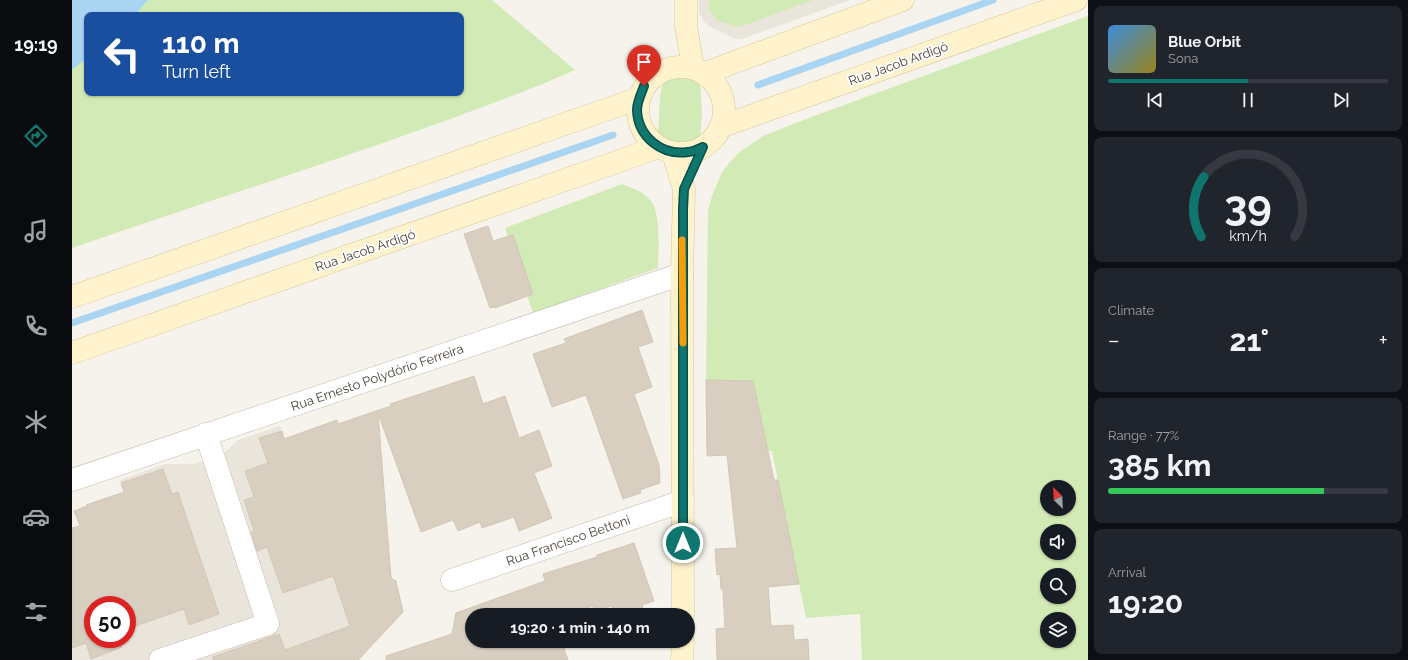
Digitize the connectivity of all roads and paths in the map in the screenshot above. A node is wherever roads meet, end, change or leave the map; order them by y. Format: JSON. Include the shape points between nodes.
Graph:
{"nodes":[{"id":1,"x":686,"y":0,"type":"edge"},
{"id":2,"x":903,"y":0,"type":"edge"},
{"id":3,"x":1076,"y":0,"type":"edge"},
{"id":4,"x":686,"y":26,"type":"junction"},
{"id":5,"x":664,"y":70,"type":"junction"},
{"id":6,"x":699,"y":70,"type":"junction"},
{"id":7,"x":639,"y":98,"type":"junction"},
{"id":8,"x":720,"y":127,"type":"junction"},
{"id":9,"x":703,"y":147,"type":"junction"},
{"id":10,"x":666,"y":150,"type":"junction"},
{"id":11,"x":684,"y":189,"type":"junction"},
{"id":12,"x":682,"y":274,"type":"junction"},
{"id":13,"x":72,"y":297,"type":"edge"},
{"id":14,"x":72,"y":353,"type":"edge"},
{"id":15,"x":206,"y":434,"type":"junction"},
{"id":16,"x":72,"y":480,"type":"edge"},
{"id":17,"x":683,"y":501,"type":"junction"},
{"id":18,"x":452,"y":580,"type":"dead end"},
{"id":19,"x":684,"y":608,"type":"edge"},
{"id":20,"x":683,"y":648,"type":"edge"},
{"id":21,"x":160,"y":660,"type":"edge"},
{"id":22,"x":682,"y":660,"type":"edge"}],
"edges":[{"from":1,"to":4,"type":"main road"},
{"from":2,"to":6,"type":"main road"},
{"from":3,"to":8,"type":"main road","name":"Rua Jacob Ardigó"},
{"from":4,"to":5,"type":"main road"},
{"from":4,"to":6,"type":"main road"},
{"from":5,"to":6,"type":"main road","via":[[676,67]]},
{"from":5,"to":7,"type":"main road","via":[[653,76],[644,86]]},
{"from":6,"to":8,"type":"main road","via":[[714,81],[720,91],[724,115]]},
{"from":7,"to":10,"type":"main road","via":[[637,110],[640,126],[650,140]]},
{"from":7,"to":13,"type":"main road"},
{"from":8,"to":9,"type":"main road"},
{"from":9,"to":10,"type":"main road","via":[[689,152]]},
{"from":9,"to":11,"type":"main road"},
{"from":10,"to":11,"type":"main road"},
{"from":10,"to":14,"type":"main road","name":"Rua Jacob Ardigó"},
{"from":11,"to":12,"type":"main road"},
{"from":12,"to":15,"type":"street","name":"Rua Ernesto Polydório Ferreira"},
{"from":12,"to":17,"type":"main road"},
{"from":15,"to":16,"type":"street","name":"Rua Ernesto Polydório Ferreira"},
{"from":15,"to":21,"type":"street","via":[[268,624]]},
{"from":17,"to":18,"type":"street","name":"Rua Francisco Bettoni"},
{"from":17,"to":19,"type":"main road"},
{"from":20,"to":22,"type":"main road"}]}
